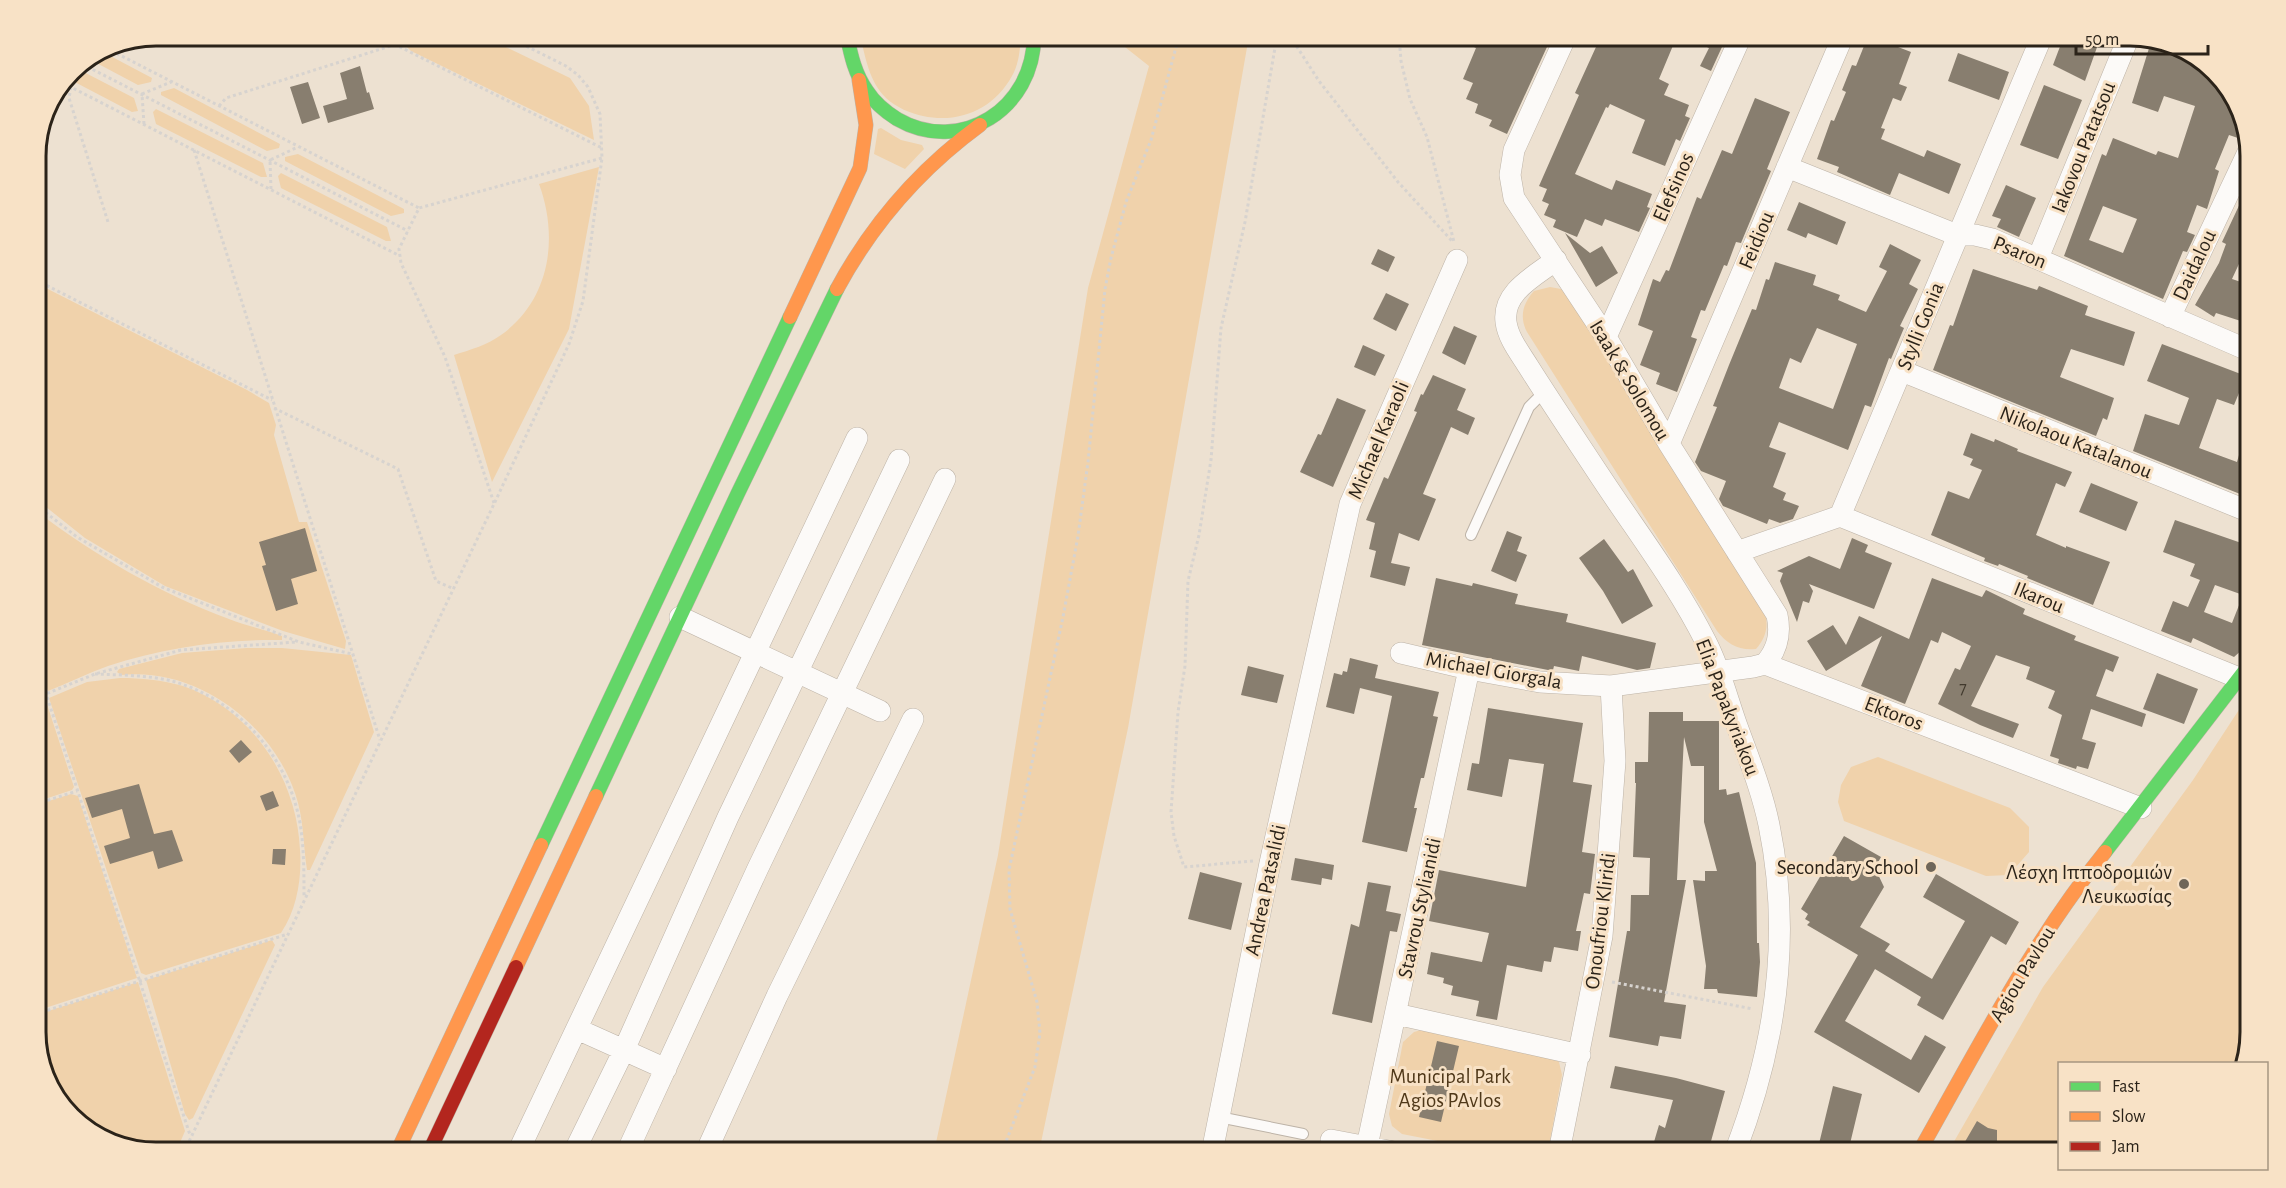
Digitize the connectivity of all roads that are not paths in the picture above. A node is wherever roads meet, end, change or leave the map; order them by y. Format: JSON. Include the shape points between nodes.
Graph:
{"nodes":[{"id":1,"x":1561,"y":46,"type":"edge"},
{"id":2,"x":1736,"y":46,"type":"edge"},
{"id":3,"x":1838,"y":46,"type":"edge"},
{"id":4,"x":2038,"y":46,"type":"edge"},
{"id":5,"x":2125,"y":46,"type":"edge"},
{"id":6,"x":844,"y":47,"type":"edge"},
{"id":7,"x":1033,"y":47,"type":"edge"},
{"id":8,"x":858,"y":79,"type":"junction"},
{"id":9,"x":980,"y":125,"type":"junction"},
{"id":10,"x":1786,"y":167,"type":"junction"},
{"id":11,"x":2239,"y":171,"type":"edge"},
{"id":12,"x":1957,"y":236,"type":"junction"},
{"id":13,"x":1456,"y":251,"type":"road end"},
{"id":14,"x":2038,"y":258,"type":"junction"},
{"id":15,"x":1556,"y":260,"type":"junction"},
{"id":16,"x":2170,"y":317,"type":"junction"},
{"id":17,"x":1606,"y":337,"type":"junction"},
{"id":18,"x":2239,"y":346,"type":"edge"},
{"id":19,"x":1902,"y":370,"type":"junction"},
{"id":20,"x":1544,"y":392,"type":"junction"},
{"id":21,"x":857,"y":438,"type":"dead end"},
{"id":22,"x":1669,"y":444,"type":"junction"},
{"id":23,"x":900,"y":460,"type":"dead end"},
{"id":24,"x":945,"y":479,"type":"dead end"},
{"id":25,"x":2239,"y":508,"type":"edge"},
{"id":26,"x":1840,"y":516,"type":"junction"},
{"id":27,"x":1471,"y":535,"type":"dead end"},
{"id":28,"x":1737,"y":552,"type":"junction"},
{"id":29,"x":680,"y":617,"type":"junction"},
{"id":30,"x":1321,"y":628,"type":"joint"},
{"id":31,"x":756,"y":653,"type":"junction"},
{"id":32,"x":1401,"y":653,"type":"dead end"},
{"id":33,"x":1765,"y":664,"type":"junction"},
{"id":34,"x":1469,"y":669,"type":"junction"},
{"id":35,"x":2240,"y":669,"type":"edge"},
{"id":36,"x":1719,"y":671,"type":"junction"},
{"id":37,"x":798,"y":673,"type":"junction"},
{"id":38,"x":2240,"y":677,"type":"edge"},
{"id":39,"x":1611,"y":686,"type":"junction"},
{"id":40,"x":844,"y":694,"type":"junction"},
{"id":41,"x":880,"y":711,"type":"dead end"},
{"id":42,"x":913,"y":718,"type":"dead end"},
{"id":43,"x":2141,"y":808,"type":"junction"},
{"id":44,"x":1396,"y":1014,"type":"junction"},
{"id":45,"x":577,"y":1029,"type":"junction"},
{"id":46,"x":624,"y":1050,"type":"junction"},
{"id":47,"x":1580,"y":1055,"type":"junction"},
{"id":48,"x":666,"y":1069,"type":"junction"},
{"id":49,"x":1219,"y":1117,"type":"junction"},
{"id":50,"x":1303,"y":1134,"type":"dead end"},
{"id":51,"x":1331,"y":1140,"type":"dead end"},
{"id":52,"x":402,"y":1142,"type":"edge"},
{"id":53,"x":434,"y":1142,"type":"edge"},
{"id":54,"x":523,"y":1142,"type":"edge"},
{"id":55,"x":579,"y":1142,"type":"edge"},
{"id":56,"x":632,"y":1142,"type":"edge"},
{"id":57,"x":711,"y":1142,"type":"edge"},
{"id":58,"x":1214,"y":1142,"type":"edge"},
{"id":59,"x":1343,"y":1142,"type":"edge"},
{"id":60,"x":1368,"y":1142,"type":"edge"},
{"id":61,"x":1561,"y":1142,"type":"edge"},
{"id":62,"x":1739,"y":1142,"type":"edge"},
{"id":63,"x":1925,"y":1142,"type":"edge"}],
"edges":[{"from":1,"to":15,"type":"street","name":"Isaak & Solomou","via":[[1514,150],[1510,184],[1514,198]]},
{"from":2,"to":17,"type":"street","name":"Elefsinos"},
{"from":3,"to":10,"type":"street","name":"Feidiou"},
{"from":4,"to":12,"type":"street","name":"Stylli Gonia"},
{"from":5,"to":14,"type":"street","name":"Iakovou Patatsou"},
{"from":6,"to":8,"type":"street"},
{"from":7,"to":9,"type":"street","via":[[1020,88]]},
{"from":8,"to":9,"type":"street","via":[[877,106],[905,126],[952,134]]},
{"from":8,"to":52,"type":"street","via":[[866,125],[860,168]]},
{"from":9,"to":29,"type":"street","via":[[905,192],[855,256]]},
{"from":10,"to":12,"type":"street","name":"Psaron"},
{"from":10,"to":22,"type":"street","name":"Feidiou"},
{"from":11,"to":16,"type":"street","name":"Daidalou"},
{"from":12,"to":14,"type":"street","name":"Psaron","via":[[1992,239]]},
{"from":12,"to":19,"type":"street","name":"Stylli Gonia"},
{"from":13,"to":30,"type":"street","name":"Michael Karaoli","via":[[1350,504]]},
{"from":14,"to":16,"type":"street","name":"Psaron"},
{"from":15,"to":17,"type":"street","name":"Isaak & Solomou"},
{"from":15,"to":20,"type":"street","name":"Elia Papakyriakou","via":[[1515,291],[1505,320],[1511,338]]},
{"from":16,"to":18,"type":"street","name":"Psaron"},
{"from":17,"to":22,"type":"street","name":"Isaak & Solomou"},
{"from":19,"to":25,"type":"street","name":"Nikolaou Katalanou"},
{"from":19,"to":26,"type":"street","name":"Stylli Gonia"},
{"from":20,"to":27,"type":"lane","via":[[1529,407]]},
{"from":20,"to":36,"type":"street","name":"Elia Papakyriakou","via":[[1681,597]]},
{"from":21,"to":31,"type":"street"},
{"from":22,"to":28,"type":"street","name":"Isaak & Solomou"},
{"from":23,"to":37,"type":"street"},
{"from":24,"to":40,"type":"street"},
{"from":26,"to":28,"type":"street"},
{"from":26,"to":35,"type":"street","name":"Ikarou"},
{"from":28,"to":33,"type":"street","via":[[1777,615],[1778,641]]},
{"from":29,"to":31,"type":"street"},
{"from":29,"to":53,"type":"street"},
{"from":30,"to":49,"type":"street","name":"Andrea Patsalidi"},
{"from":31,"to":37,"type":"street"},
{"from":31,"to":45,"type":"street"},
{"from":32,"to":34,"type":"street","name":"Michael Giorgala"},
{"from":33,"to":36,"type":"street","name":"Michael Giorgala"},
{"from":33,"to":43,"type":"street","name":"Ektoros"},
{"from":34,"to":39,"type":"street","name":"Michael Giorgala","via":[[1540,682]]},
{"from":34,"to":44,"type":"street","name":"Stavrou Stylianidi"},
{"from":36,"to":39,"type":"street","name":"Michael Giorgala"},
{"from":36,"to":62,"type":"street","name":"Elia Papakyriakou","via":[[1762,798],[1780,901],[1773,1012],[1762,1074]]},
{"from":37,"to":40,"type":"street"},
{"from":37,"to":46,"type":"street","via":[[728,817]]},
{"from":38,"to":43,"type":"street","name":"Agiou Pavlou"},
{"from":39,"to":47,"type":"street","name":"Onoufriou Kliridi","via":[[1614,761],[1602,936]]},
{"from":40,"to":41,"type":"street"},
{"from":40,"to":48,"type":"street","via":[[758,868]]},
{"from":42,"to":57,"type":"street"},
{"from":43,"to":63,"type":"street","name":"Agiou Pavlou","via":[[2079,884],[2024,969]]},
{"from":44,"to":47,"type":"street"},
{"from":44,"to":60,"type":"street","name":"Stavrou Stylianidi"},
{"from":45,"to":46,"type":"street"},
{"from":45,"to":54,"type":"street"},
{"from":46,"to":48,"type":"street"},
{"from":46,"to":55,"type":"street"},
{"from":47,"to":61,"type":"street","name":"Onoufriou Kliridi"},
{"from":48,"to":56,"type":"street"},
{"from":49,"to":50,"type":"lane"},
{"from":49,"to":58,"type":"street","name":"Andrea Patsalidi"},
{"from":51,"to":59,"type":"street"}]}
